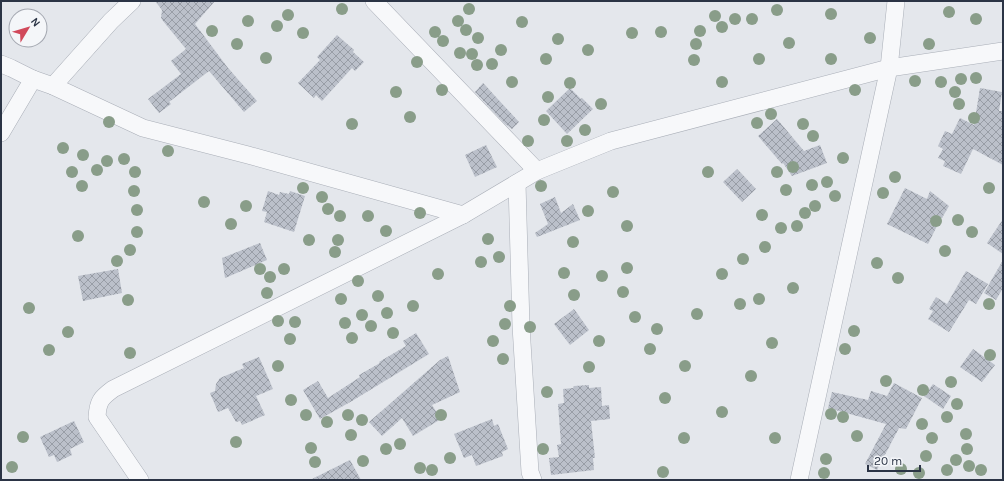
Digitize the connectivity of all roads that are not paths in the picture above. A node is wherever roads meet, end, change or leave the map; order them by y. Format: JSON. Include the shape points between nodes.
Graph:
{"nodes":[{"id":1,"x":132,"y":1,"type":"edge"},
{"id":2,"x":374,"y":1,"type":"edge"},
{"id":3,"x":896,"y":1,"type":"edge"},
{"id":4,"x":1003,"y":51,"type":"edge"},
{"id":5,"x":1,"y":64,"type":"edge"},
{"id":6,"x":889,"y":68,"type":"junction"},
{"id":7,"x":33,"y":79,"type":"junction"},
{"id":8,"x":53,"y":86,"type":"junction"},
{"id":9,"x":1,"y":133,"type":"edge"},
{"id":10,"x":537,"y":171,"type":"junction"},
{"id":11,"x":517,"y":183,"type":"junction"},
{"id":12,"x":463,"y":215,"type":"junction"},
{"id":13,"x":140,"y":480,"type":"edge"},
{"id":14,"x":533,"y":480,"type":"edge"},
{"id":15,"x":799,"y":480,"type":"edge"}],
"edges":[{"from":1,"to":8,"type":"street"},
{"from":2,"to":10,"type":"street"},
{"from":3,"to":6,"type":"street"},
{"from":4,"to":6,"type":"street"},
{"from":5,"to":7,"type":"street"},
{"from":6,"to":10,"type":"street","via":[[611,141]]},
{"from":6,"to":15,"type":"street"},
{"from":7,"to":8,"type":"street"},
{"from":7,"to":9,"type":"street"},
{"from":8,"to":12,"type":"street","via":[[143,128]]},
{"from":10,"to":11,"type":"street"},
{"from":11,"to":12,"type":"street"},
{"from":11,"to":14,"type":"street","via":[[521,326],[530,472]]},
{"from":12,"to":13,"type":"street","via":[[108,392],[98,404],[97,416]]}]}
